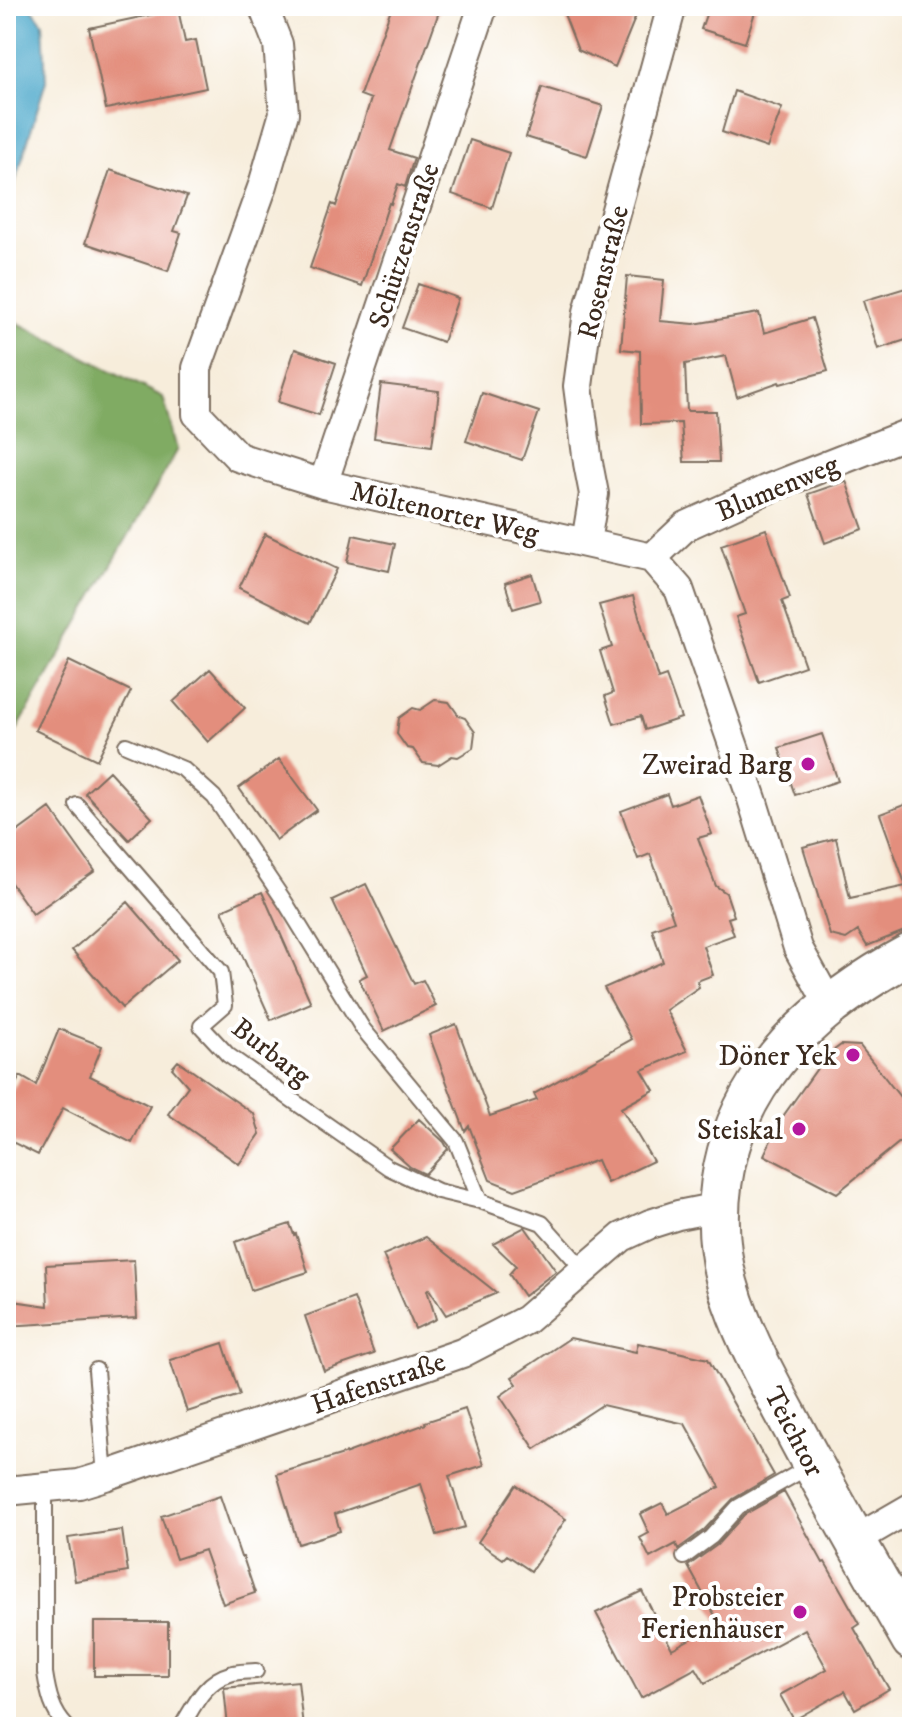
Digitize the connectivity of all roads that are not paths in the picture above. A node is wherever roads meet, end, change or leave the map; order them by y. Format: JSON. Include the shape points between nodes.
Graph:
{"nodes":[{"id":1,"x":263,"y":6,"type":"edge"},
{"id":2,"x":483,"y":6,"type":"edge"},
{"id":3,"x":672,"y":6,"type":"edge"},
{"id":4,"x":912,"y":432,"type":"edge"},
{"id":5,"x":323,"y":484,"type":"junction"},
{"id":6,"x":586,"y":542,"type":"junction"},
{"id":7,"x":652,"y":558,"type":"junction"},
{"id":8,"x":126,"y":745,"type":"dead end"},
{"id":9,"x":77,"y":805,"type":"dead end"},
{"id":10,"x":912,"y":953,"type":"edge"},
{"id":11,"x":830,"y":1006,"type":"junction"},
{"id":12,"x":480,"y":1201,"type":"junction"},
{"id":13,"x":718,"y":1207,"type":"junction"},
{"id":14,"x":584,"y":1270,"type":"junction"},
{"id":15,"x":96,"y":1370,"type":"dead end"},
{"id":16,"x":813,"y":1465,"type":"junction"},
{"id":17,"x":105,"y":1476,"type":"junction"},
{"id":18,"x":45,"y":1488,"type":"junction"},
{"id":19,"x":6,"y":1491,"type":"edge"},
{"id":20,"x":912,"y":1507,"type":"edge"},
{"id":21,"x":855,"y":1540,"type":"junction"},
{"id":22,"x":684,"y":1557,"type":"dead end"},
{"id":23,"x":912,"y":1640,"type":"edge"},
{"id":24,"x":256,"y":1671,"type":"dead end"},
{"id":25,"x":67,"y":1727,"type":"edge"},
{"id":26,"x":181,"y":1727,"type":"edge"}],
"edges":[{"from":1,"to":5,"type":"street","name":"Möltenorter Weg","via":[[278,44],[284,113],[197,368],[197,414],[238,457]]},
{"from":2,"to":5,"type":"street","name":"Schützenstraße"},
{"from":3,"to":6,"type":"street","name":"Rosenstraße","via":[[588,312],[578,386],[594,494]]},
{"from":4,"to":7,"type":"street","name":"Blumenweg","via":[[686,526]]},
{"from":5,"to":6,"type":"street","name":"Möltenorter Weg"},
{"from":6,"to":7,"type":"street","name":"Möltenorter Weg"},
{"from":7,"to":11,"type":"street","via":[[679,589],[798,948]]},
{"from":8,"to":12,"type":"lane","via":[[183,769],[214,797],[363,1029],[456,1141]]},
{"from":9,"to":12,"type":"lane","name":"Burbarg","via":[[221,972],[225,1005],[201,1026],[228,1055],[389,1168],[438,1191]]},
{"from":10,"to":11,"type":"street","name":"Teichtor"},
{"from":11,"to":13,"type":"street","name":"Teichtor","via":[[758,1083],[733,1132]]},
{"from":12,"to":14,"type":"lane","name":"Burbarg","via":[[542,1223]]},
{"from":13,"to":14,"type":"street","name":"Hafenstraße","via":[[636,1230]]},
{"from":13,"to":16,"type":"street","name":"Teichtor","via":[[732,1300],[751,1348]]},
{"from":14,"to":17,"type":"street","name":"Hafenstraße","via":[[526,1320],[462,1353]]},
{"from":15,"to":17,"type":"lane"},
{"from":16,"to":21,"type":"street","name":"Teichtor"},
{"from":16,"to":22,"type":"lane","via":[[738,1507]]},
{"from":17,"to":18,"type":"street","name":"Hafenstraße"},
{"from":18,"to":19,"type":"street","name":"Hafenstraße"},
{"from":18,"to":25,"type":"lane","via":[[45,1673],[53,1707]]},
{"from":20,"to":21,"type":"street"},
{"from":21,"to":23,"type":"street","name":"Teichtor"},
{"from":24,"to":26,"type":"lane","via":[[214,1682]]}]}
